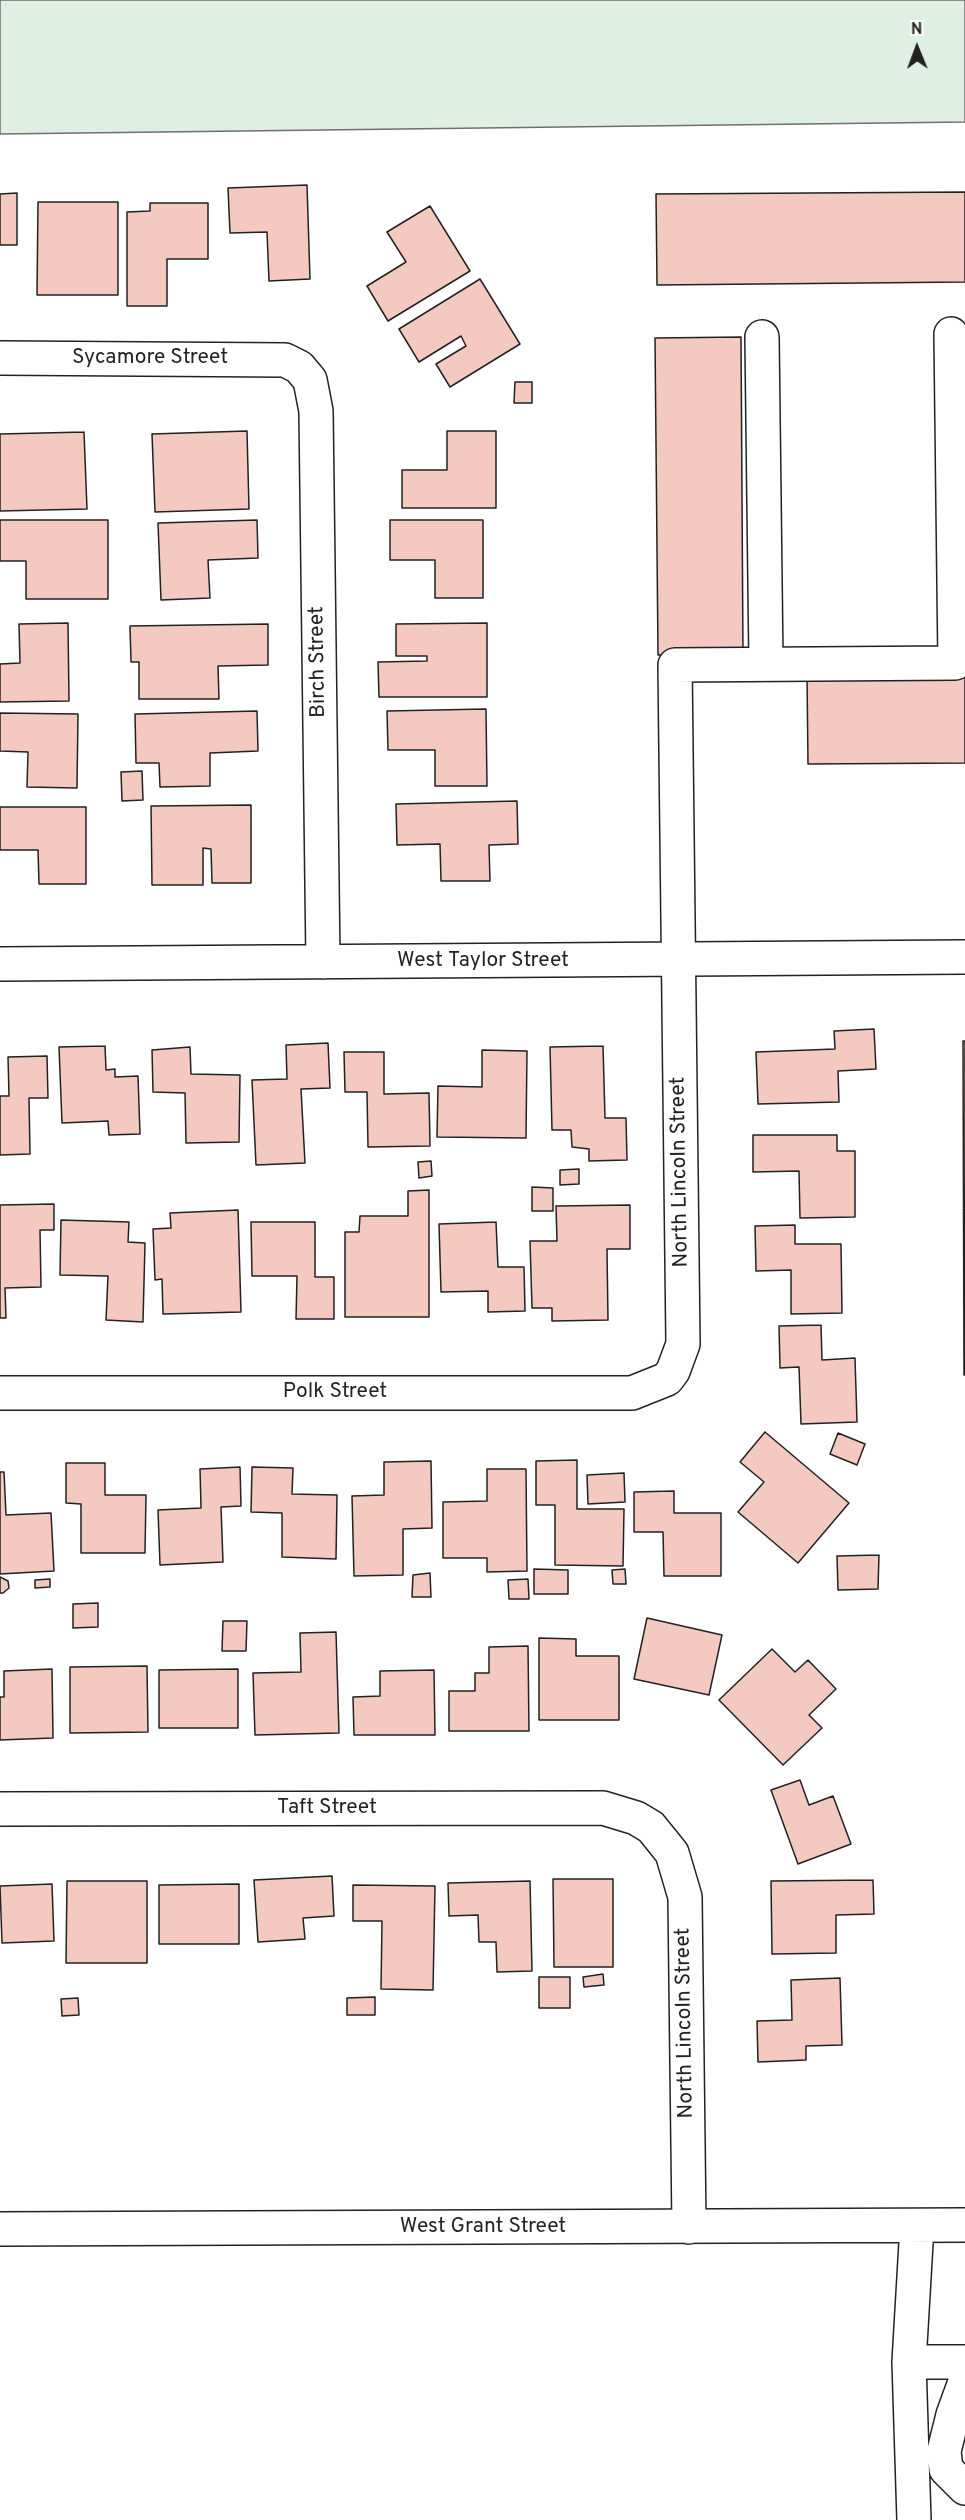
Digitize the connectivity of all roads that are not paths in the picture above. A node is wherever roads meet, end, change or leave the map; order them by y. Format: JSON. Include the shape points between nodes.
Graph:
{"nodes":[{"id":1,"x":951,"y":334,"type":"dead end"},
{"id":2,"x":762,"y":337,"type":"dead end"},
{"id":3,"x":0,"y":358,"type":"edge"},
{"id":4,"x":299,"y":367,"type":"joint"},
{"id":5,"x":958,"y":479,"type":"edge"},
{"id":6,"x":766,"y":664,"type":"junction"},
{"id":7,"x":965,"y":957,"type":"edge"},
{"id":8,"x":678,"y":961,"type":"junction"},
{"id":9,"x":323,"y":962,"type":"junction"},
{"id":10,"x":0,"y":964,"type":"edge"},
{"id":11,"x":667,"y":1379,"type":"joint"},
{"id":12,"x":0,"y":1393,"type":"edge"},
{"id":13,"x":0,"y":1809,"type":"edge"},
{"id":14,"x":651,"y":1827,"type":"joint"},
{"id":15,"x":965,"y":2225,"type":"edge"},
{"id":16,"x":917,"y":2226,"type":"junction"},
{"id":17,"x":689,"y":2227,"type":"junction"},
{"id":18,"x":0,"y":2229,"type":"edge"},
{"id":19,"x":909,"y":2362,"type":"junction"},
{"id":20,"x":965,"y":2362,"type":"edge"},
{"id":21,"x":965,"y":2382,"type":"edge"},
{"id":22,"x":965,"y":2488,"type":"edge"},
{"id":23,"x":914,"y":2520,"type":"edge"}],
"edges":[{"from":1,"to":5,"type":"street"},
{"from":2,"to":6,"type":"street"},
{"from":3,"to":4,"type":"street","name":"Sycamore Street","via":[[285,360]]},
{"from":4,"to":9,"type":"street","name":"Birch Street","via":[[310,380],[316,411]]},
{"from":5,"to":6,"type":"street","via":[[955,663]]},
{"from":6,"to":8,"type":"street","name":"North Lincoln Street","via":[[675,665]]},
{"from":7,"to":8,"type":"street","name":"West Taylor Street"},
{"from":8,"to":9,"type":"street","name":"West Taylor Street"},
{"from":8,"to":11,"type":"street","name":"North Lincoln Street","via":[[683,1344]]},
{"from":9,"to":10,"type":"street","name":"West Taylor Street"},
{"from":11,"to":12,"type":"street","name":"Polk Street","via":[[632,1393]]},
{"from":13,"to":14,"type":"street","name":"Taft Street","via":[[603,1808]]},
{"from":14,"to":17,"type":"street","name":"North Lincoln Street","via":[[672,1853],[685,1897]]},
{"from":15,"to":16,"type":"street","name":"West Grant Street"},
{"from":16,"to":17,"type":"street","name":"West Grant Street"},
{"from":16,"to":19,"type":"street"},
{"from":17,"to":18,"type":"street","name":"West Grant Street"},
{"from":19,"to":20,"type":"street"},
{"from":19,"to":23,"type":"street"},
{"from":21,"to":22,"type":"street","via":[[944,2451],[946,2469]]}]}
